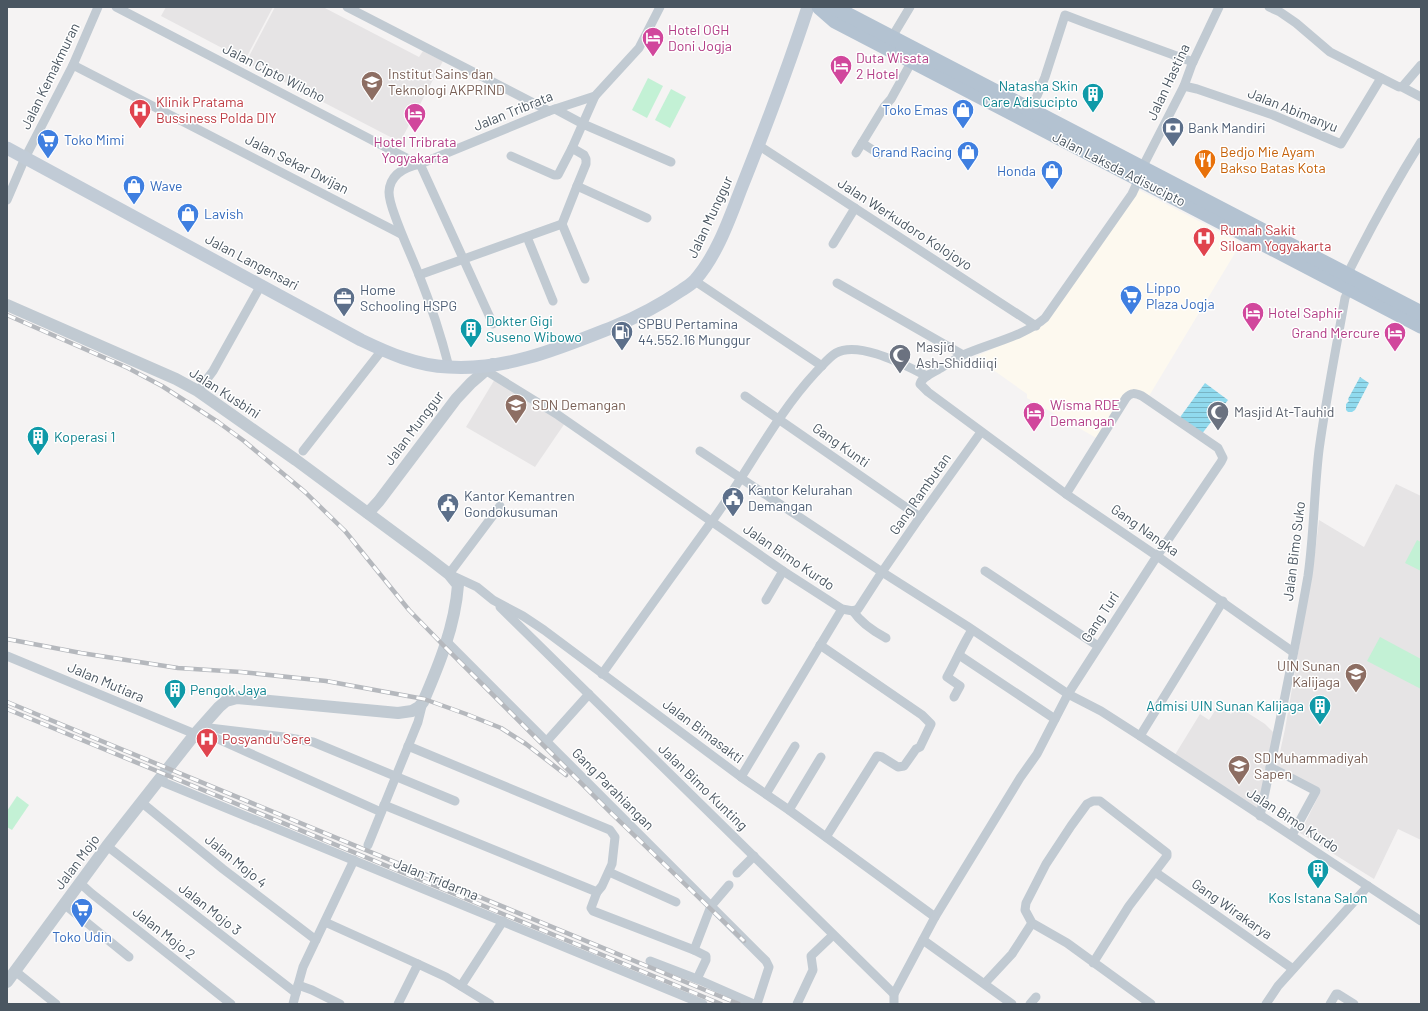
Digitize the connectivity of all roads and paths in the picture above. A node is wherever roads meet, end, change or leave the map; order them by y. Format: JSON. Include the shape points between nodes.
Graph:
{"nodes":[{"id":1,"x":98,"y":7,"type":"edge"},
{"id":2,"x":116,"y":7,"type":"edge"},
{"id":3,"x":347,"y":7,"type":"edge"},
{"id":4,"x":660,"y":7,"type":"edge"},
{"id":5,"x":808,"y":7,"type":"edge"},
{"id":6,"x":820,"y":7,"type":"edge"},
{"id":7,"x":910,"y":7,"type":"edge"},
{"id":8,"x":1220,"y":7,"type":"edge"},
{"id":9,"x":1269,"y":7,"type":"edge"},
{"id":10,"x":836,"y":8,"type":"edge"},
{"id":11,"x":1282,"y":10,"type":"edge"},
{"id":12,"x":892,"y":37,"type":"junction"},
{"id":13,"x":912,"y":61,"type":"junction"},
{"id":14,"x":1193,"y":62,"type":"junction"},
{"id":15,"x":73,"y":65,"type":"junction"},
{"id":16,"x":1421,"y":65,"type":"edge"},
{"id":17,"x":1381,"y":78,"type":"junction"},
{"id":18,"x":1184,"y":86,"type":"junction"},
{"id":19,"x":1402,"y":87,"type":"junction"},
{"id":20,"x":984,"y":92,"type":"junction"},
{"id":21,"x":596,"y":96,"type":"junction"},
{"id":22,"x":1421,"y":96,"type":"edge"},
{"id":23,"x":552,"y":110,"type":"junction"},
{"id":24,"x":1031,"y":110,"type":"junction"},
{"id":25,"x":583,"y":124,"type":"junction"},
{"id":26,"x":1421,"y":142,"type":"edge"},
{"id":27,"x":862,"y":143,"type":"junction"},
{"id":28,"x":758,"y":145,"type":"junction"},
{"id":29,"x":7,"y":148,"type":"edge"},
{"id":30,"x":572,"y":148,"type":"junction"},
{"id":31,"x":856,"y":153,"type":"dead end"},
{"id":32,"x":879,"y":154,"type":"dead end"},
{"id":33,"x":511,"y":156,"type":"dead end"},
{"id":34,"x":25,"y":158,"type":"junction"},
{"id":35,"x":671,"y":162,"type":"dead end"},
{"id":36,"x":419,"y":164,"type":"junction"},
{"id":37,"x":1140,"y":174,"type":"junction"},
{"id":38,"x":577,"y":186,"type":"junction"},
{"id":39,"x":7,"y":200,"type":"edge"},
{"id":40,"x":856,"y":208,"type":"junction"},
{"id":41,"x":647,"y":218,"type":"dead end"},
{"id":42,"x":562,"y":224,"type":"junction"},
{"id":43,"x":401,"y":234,"type":"junction"},
{"id":44,"x":527,"y":237,"type":"junction"},
{"id":45,"x":833,"y":244,"type":"dead end"},
{"id":46,"x":463,"y":260,"type":"junction"},
{"id":47,"x":419,"y":275,"type":"junction"},
{"id":48,"x":585,"y":279,"type":"dead end"},
{"id":49,"x":695,"y":281,"type":"junction"},
{"id":50,"x":1348,"y":282,"type":"junction"},
{"id":51,"x":837,"y":283,"type":"dead end"},
{"id":52,"x":261,"y":285,"type":"junction"},
{"id":53,"x":553,"y":301,"type":"dead end"},
{"id":54,"x":7,"y":306,"type":"edge"},
{"id":55,"x":1421,"y":313,"type":"edge"},
{"id":56,"x":493,"y":324,"type":"dead end"},
{"id":57,"x":1036,"y":326,"type":"junction"},
{"id":58,"x":1421,"y":326,"type":"edge"},
{"id":59,"x":382,"y":350,"type":"junction"},
{"id":60,"x":963,"y":355,"type":"junction"},
{"id":61,"x":822,"y":366,"type":"junction"},
{"id":62,"x":449,"y":367,"type":"junction"},
{"id":63,"x":489,"y":367,"type":"junction"},
{"id":64,"x":927,"y":376,"type":"junction"},
{"id":65,"x":198,"y":391,"type":"junction"},
{"id":66,"x":745,"y":396,"type":"dead end"},
{"id":67,"x":780,"y":419,"type":"junction"},
{"id":68,"x":981,"y":432,"type":"junction"},
{"id":69,"x":303,"y":451,"type":"dead end"},
{"id":70,"x":700,"y":451,"type":"dead end"},
{"id":71,"x":741,"y":479,"type":"junction"},
{"id":72,"x":1066,"y":494,"type":"junction"},
{"id":73,"x":500,"y":506,"type":"dead end"},
{"id":74,"x":368,"y":513,"type":"junction"},
{"id":75,"x":920,"y":517,"type":"junction"},
{"id":76,"x":712,"y":521,"type":"junction"},
{"id":77,"x":1157,"y":556,"type":"junction"},
{"id":78,"x":783,"y":571,"type":"junction"},
{"id":79,"x":984,"y":571,"type":"dead end"},
{"id":80,"x":882,"y":572,"type":"junction"},
{"id":81,"x":449,"y":574,"type":"junction"},
{"id":82,"x":493,"y":600,"type":"junction"},
{"id":83,"x":766,"y":600,"type":"dead end"},
{"id":84,"x":1223,"y":601,"type":"junction"},
{"id":85,"x":842,"y":610,"type":"junction"},
{"id":86,"x":853,"y":611,"type":"junction"},
{"id":87,"x":972,"y":630,"type":"junction"},
{"id":88,"x":886,"y":638,"type":"dead end"},
{"id":89,"x":447,"y":642,"type":"junction"},
{"id":90,"x":820,"y":645,"type":"junction"},
{"id":91,"x":1098,"y":646,"type":"junction"},
{"id":92,"x":1293,"y":652,"type":"junction"},
{"id":93,"x":959,"y":655,"type":"junction"},
{"id":94,"x":7,"y":656,"type":"edge"},
{"id":95,"x":602,"y":674,"type":"junction"},
{"id":96,"x":589,"y":694,"type":"junction"},
{"id":97,"x":1068,"y":694,"type":"junction"},
{"id":98,"x":954,"y":697,"type":"dead end"},
{"id":99,"x":423,"y":702,"type":"junction"},
{"id":100,"x":1055,"y":719,"type":"junction"},
{"id":101,"x":198,"y":730,"type":"junction"},
{"id":102,"x":1140,"y":736,"type":"junction"},
{"id":103,"x":546,"y":742,"type":"junction"},
{"id":104,"x":408,"y":746,"type":"junction"},
{"id":105,"x":795,"y":746,"type":"dead end"},
{"id":106,"x":821,"y":757,"type":"dead end"},
{"id":107,"x":1270,"y":767,"type":"junction"},
{"id":108,"x":396,"y":775,"type":"junction"},
{"id":109,"x":741,"y":777,"type":"junction"},
{"id":110,"x":158,"y":780,"type":"junction"},
{"id":111,"x":766,"y":794,"type":"junction"},
{"id":112,"x":455,"y":800,"type":"dead end"},
{"id":113,"x":141,"y":802,"type":"junction"},
{"id":114,"x":383,"y":809,"type":"junction"},
{"id":115,"x":788,"y":810,"type":"junction"},
{"id":116,"x":1260,"y":816,"type":"junction"},
{"id":117,"x":1292,"y":835,"type":"junction"},
{"id":118,"x":826,"y":838,"type":"junction"},
{"id":119,"x":368,"y":845,"type":"dead end"},
{"id":120,"x":107,"y":846,"type":"junction"},
{"id":121,"x":754,"y":856,"type":"junction"},
{"id":122,"x":354,"y":860,"type":"junction"},
{"id":123,"x":609,"y":872,"type":"junction"},
{"id":124,"x":1155,"y":872,"type":"junction"},
{"id":125,"x":737,"y":873,"type":"dead end"},
{"id":126,"x":80,"y":883,"type":"junction"},
{"id":127,"x":729,"y":885,"type":"dead end"},
{"id":128,"x":1368,"y":886,"type":"junction"},
{"id":129,"x":597,"y":892,"type":"junction"},
{"id":130,"x":676,"y":902,"type":"dead end"},
{"id":131,"x":64,"y":904,"type":"junction"},
{"id":132,"x":710,"y":906,"type":"junction"},
{"id":133,"x":935,"y":917,"type":"junction"},
{"id":134,"x":1421,"y":921,"type":"edge"},
{"id":135,"x":325,"y":922,"type":"junction"},
{"id":136,"x":503,"y":922,"type":"junction"},
{"id":137,"x":1032,"y":923,"type":"junction"},
{"id":138,"x":833,"y":935,"type":"junction"},
{"id":139,"x":316,"y":940,"type":"junction"},
{"id":140,"x":924,"y":940,"type":"junction"},
{"id":141,"x":694,"y":950,"type":"junction"},
{"id":142,"x":129,"y":957,"type":"dead end"},
{"id":143,"x":650,"y":961,"type":"dead end"},
{"id":144,"x":1094,"y":963,"type":"junction"},
{"id":145,"x":418,"y":964,"type":"junction"},
{"id":146,"x":1293,"y":969,"type":"junction"},
{"id":147,"x":15,"y":971,"type":"junction"},
{"id":148,"x":697,"y":979,"type":"junction"},
{"id":149,"x":7,"y":982,"type":"edge"},
{"id":150,"x":985,"y":983,"type":"junction"},
{"id":151,"x":461,"y":986,"type":"junction"},
{"id":152,"x":297,"y":989,"type":"junction"},
{"id":153,"x":894,"y":994,"type":"junction"},
{"id":154,"x":56,"y":1004,"type":"edge"},
{"id":155,"x":231,"y":1004,"type":"edge"},
{"id":156,"x":293,"y":1004,"type":"edge"},
{"id":157,"x":340,"y":1004,"type":"edge"},
{"id":158,"x":398,"y":1004,"type":"edge"},
{"id":159,"x":490,"y":1004,"type":"edge"},
{"id":160,"x":703,"y":1004,"type":"edge"},
{"id":161,"x":755,"y":1004,"type":"edge"},
{"id":162,"x":797,"y":1004,"type":"edge"},
{"id":163,"x":894,"y":1004,"type":"edge"},
{"id":164,"x":1012,"y":1004,"type":"edge"},
{"id":165,"x":1150,"y":1004,"type":"edge"},
{"id":166,"x":1266,"y":1004,"type":"edge"},
{"id":167,"x":1330,"y":1004,"type":"edge"},
{"id":168,"x":1354,"y":1004,"type":"edge"}],
"edges":[{"from":1,"to":15,"type":"street","name":"Jalan Kemakmuran"},
{"from":2,"to":36,"type":"street","name":"Jalan Cipto Wiloho"},
{"from":3,"to":23,"type":"street"},
{"from":4,"to":21,"type":"street","via":[[639,48]]},
{"from":5,"to":28,"type":"main road","name":"Jalan Munggur"},
{"from":6,"to":10,"type":"main road","name":"Jalan Laksda Adisucipto"},
{"from":6,"to":13,"type":"main road","name":"Jalan Laksda Adisucipto","via":[[831,19]]},
{"from":7,"to":12,"type":"street"},
{"from":8,"to":14,"type":"street","name":"Jalan Hastina"},
{"from":9,"to":11,"type":"street"},
{"from":10,"to":12,"type":"main road","name":"Jalan Laksda Adisucipto"},
{"from":11,"to":17,"type":"street","via":[[1330,52]]},
{"from":12,"to":20,"type":"main road","name":"Jalan Laksda Adisucipto"},
{"from":13,"to":20,"type":"main road","name":"Jalan Laksda Adisucipto"},
{"from":13,"to":27,"type":"street"},
{"from":14,"to":18,"type":"street","name":"Jalan Hastina"},
{"from":14,"to":24,"type":"street","via":[[1065,15],[1045,77]]},
{"from":15,"to":34,"type":"street","name":"Jalan Kemakmuran"},
{"from":15,"to":43,"type":"street","name":"Jalan Sekar Dwijan"},
{"from":16,"to":19,"type":"street"},
{"from":17,"to":18,"type":"street","name":"Jalan Abimanyu","via":[[1341,144],[1273,115]]},
{"from":17,"to":19,"type":"street"},
{"from":18,"to":37,"type":"street","name":"Jalan Hastina"},
{"from":19,"to":22,"type":"street"},
{"from":20,"to":24,"type":"main road","name":"Jalan Laksda Adisucipto"},
{"from":20,"to":37,"type":"main road","name":"Jalan Laksda Adisucipto"},
{"from":21,"to":23,"type":"street","name":"Jalan Tribrata"},
{"from":21,"to":25,"type":"street"},
{"from":23,"to":25,"type":"street"},
{"from":23,"to":36,"type":"street","name":"Jalan Tribrata"},
{"from":24,"to":37,"type":"main road","name":"Jalan Laksda Adisucipto"},
{"from":25,"to":30,"type":"street"},
{"from":25,"to":35,"type":"street"},
{"from":26,"to":50,"type":"street","name":"Jalan Bimo Suko","via":[[1382,208]]},
{"from":27,"to":31,"type":"street"},
{"from":27,"to":32,"type":"street"},
{"from":28,"to":40,"type":"street","name":"Jalan Werkudoro Kolojoyo"},
{"from":28,"to":49,"type":"main road","name":"Jalan Munggur","via":[[729,220],[712,256]]},
{"from":29,"to":34,"type":"main road","name":"Jalan Langensari"},
{"from":30,"to":33,"type":"street","via":[[558,175]]},
{"from":30,"to":38,"type":"street","via":[[586,159]]},
{"from":34,"to":39,"type":"street","name":"Jalan Kemakmuran"},
{"from":34,"to":52,"type":"main road","name":"Jalan Langensari"},
{"from":36,"to":43,"type":"street","name":"Jalan Tribrata","via":[[404,168],[395,176],[390,186],[390,203]]},
{"from":36,"to":46,"type":"street"},
{"from":37,"to":50,"type":"main road","name":"Jalan Laksda Adisucipto"},
{"from":37,"to":57,"type":"street","name":"Jalan Hastina","via":[[1132,194],[1045,318]]},
{"from":38,"to":41,"type":"street"},
{"from":38,"to":42,"type":"street"},
{"from":40,"to":45,"type":"street"},
{"from":40,"to":57,"type":"street","name":"Jalan Werkudoro Kolojoyo"},
{"from":42,"to":44,"type":"street"},
{"from":42,"to":48,"type":"street"},
{"from":43,"to":47,"type":"street","name":"Jalan Tribrata"},
{"from":44,"to":46,"type":"street"},
{"from":44,"to":53,"type":"street"},
{"from":46,"to":47,"type":"street"},
{"from":46,"to":56,"type":"street"},
{"from":47,"to":62,"type":"street","name":"Jalan Tribrata"},
{"from":49,"to":61,"type":"street"},
{"from":49,"to":63,"type":"main road","name":"Jalan Munggur","via":[[667,301],[637,317],[543,354]]},
{"from":50,"to":55,"type":"main road","name":"Jalan Laksda Adisucipto"},
{"from":50,"to":58,"type":"main road","name":"Jalan Laksda Adisucipto"},
{"from":50,"to":92,"type":"street","name":"Jalan Bimo Suko","via":[[1319,450],[1310,562]]},
{"from":51,"to":60,"type":"street"},
{"from":52,"to":59,"type":"main road","name":"Jalan Langensari"},
{"from":52,"to":65,"type":"street","via":[[213,371]]},
{"from":54,"to":65,"type":"street","name":"Jalan Kusbini","via":[[176,379]]},
{"from":57,"to":60,"type":"street"},
{"from":59,"to":62,"type":"main road","name":"Jalan Langensari","via":[[431,366]]},
{"from":59,"to":69,"type":"street"},
{"from":60,"to":64,"type":"street"},
{"from":61,"to":64,"type":"street","via":[[835,353],[848,349],[868,352]]},
{"from":61,"to":67,"type":"street"},
{"from":62,"to":63,"type":"main road","name":"Jalan Langensari"},
{"from":63,"to":74,"type":"street","name":"Jalan Munggur","via":[[456,399]]},
{"from":63,"to":76,"type":"street","name":"Jalan Bimo Kurdo"},
{"from":64,"to":68,"type":"street","name":"Gang Nangka","via":[[921,381],[922,388]]},
{"from":65,"to":74,"type":"street","name":"Jalan Kusbini"},
{"from":66,"to":67,"type":"street","name":"Gang Kunti"},
{"from":67,"to":71,"type":"street"},
{"from":67,"to":75,"type":"street","name":"Gang Kunti"},
{"from":68,"to":72,"type":"street","name":"Gang Nangka"},
{"from":68,"to":75,"type":"street","name":"Gang Rambutan"},
{"from":70,"to":71,"type":"street","name":"Jalan Bimo Kurdo"},
{"from":71,"to":76,"type":"street"},
{"from":71,"to":80,"type":"street","name":"Jalan Bimo Kurdo"},
{"from":72,"to":77,"type":"street","name":"Gang Nangka"},
{"from":72,"to":77,"type":"street","name":"Gang Turi","via":[[1129,394],[1142,396],[1218,448],[1223,458]]},
{"from":73,"to":81,"type":"street"},
{"from":74,"to":81,"type":"street"},
{"from":75,"to":80,"type":"street","name":"Gang Rambutan"},
{"from":76,"to":78,"type":"street","name":"Jalan Bimo Kurdo"},
{"from":76,"to":95,"type":"street"},
{"from":77,"to":84,"type":"street","name":"Gang Nangka"},
{"from":77,"to":91,"type":"street","name":"Gang Turi"},
{"from":78,"to":83,"type":"street"},
{"from":78,"to":85,"type":"street","name":"Jalan Bimo Kurdo"},
{"from":79,"to":91,"type":"street"},
{"from":80,"to":86,"type":"street","via":[[858,609]]},
{"from":80,"to":87,"type":"street","name":"Jalan Bimo Kurdo"},
{"from":81,"to":82,"type":"street","name":"Jalan Bimasakti","via":[[476,587]]},
{"from":81,"to":89,"type":"street","via":[[458,585]]},
{"from":82,"to":95,"type":"street","name":"Jalan Bimasakti","via":[[524,616]]},
{"from":82,"to":96,"type":"street","name":"Jalan Bimo Kunting"},
{"from":84,"to":92,"type":"street","name":"Gang Nangka"},
{"from":84,"to":102,"type":"street"},
{"from":85,"to":86,"type":"street","name":"Jalan Bimo Kurdo"},
{"from":85,"to":90,"type":"street"},
{"from":86,"to":88,"type":"street","via":[[866,626]]},
{"from":87,"to":93,"type":"street"},
{"from":87,"to":97,"type":"street","name":"Jalan Bimo Kurdo"},
{"from":89,"to":99,"type":"street"},
{"from":89,"to":103,"type":"street","name":"Gang Parahiangan"},
{"from":90,"to":109,"type":"street"},
{"from":90,"to":118,"type":"street","via":[[922,715],[930,724],[920,747],[904,766],[898,767],[877,756]]},
{"from":91,"to":97,"type":"street","name":"Gang Turi"},
{"from":92,"to":107,"type":"street","name":"Jalan Bimo Suko"},
{"from":93,"to":98,"type":"street","via":[[947,677],[960,686]]},
{"from":93,"to":100,"type":"street"},
{"from":94,"to":101,"type":"street","name":"Jalan Mutiara"},
{"from":95,"to":109,"type":"street","name":"Jalan Bimasakti"},
{"from":96,"to":103,"type":"street"},
{"from":96,"to":121,"type":"street","name":"Jalan Bimo Kunting"},
{"from":97,"to":100,"type":"street"},
{"from":97,"to":102,"type":"street","name":"Jalan Bimo Kurdo"},
{"from":99,"to":101,"type":"street","via":[[412,711],[398,713],[237,698],[226,701]]},
{"from":99,"to":104,"type":"street"},
{"from":100,"to":133,"type":"street","via":[[1037,754]]},
{"from":101,"to":108,"type":"street","via":[[307,741]]},
{"from":101,"to":110,"type":"street","name":"Jalan Mojo"},
{"from":101,"to":114,"type":"street"},
{"from":102,"to":116,"type":"street","name":"Jalan Bimo Kurdo"},
{"from":103,"to":132,"type":"street","name":"Gang Parahiangan"},
{"from":104,"to":108,"type":"street"},
{"from":104,"to":123,"type":"street","via":[[610,830],[615,837],[615,843]]},
{"from":105,"to":111,"type":"street"},
{"from":106,"to":115,"type":"street"},
{"from":107,"to":116,"type":"street","name":"Jalan Bimo Suko"},
{"from":107,"to":117,"type":"street","via":[[1316,791]]},
{"from":108,"to":112,"type":"street"},
{"from":108,"to":114,"type":"street"},
{"from":109,"to":111,"type":"street","name":"Jalan Bimasakti"},
{"from":110,"to":113,"type":"street","name":"Jalan Mojo"},
{"from":110,"to":122,"type":"street","name":"Jalan Tridarma"},
{"from":111,"to":115,"type":"street","name":"Jalan Bimasakti"},
{"from":113,"to":120,"type":"street","name":"Jalan Mojo"},
{"from":113,"to":139,"type":"street","name":"Jalan Mojo 4"},
{"from":114,"to":119,"type":"street"},
{"from":114,"to":129,"type":"street"},
{"from":115,"to":118,"type":"street","name":"Jalan Bimasakti"},
{"from":116,"to":117,"type":"street","name":"Jalan Bimo Kurdo"},
{"from":117,"to":128,"type":"street","name":"Jalan Bimo Kurdo"},
{"from":118,"to":133,"type":"street","name":"Jalan Bimasakti"},
{"from":120,"to":126,"type":"street","name":"Jalan Mojo"},
{"from":120,"to":152,"type":"street","name":"Jalan Mojo 3"},
{"from":121,"to":125,"type":"street"},
{"from":121,"to":138,"type":"street","name":"Jalan Bimo Kunting"},
{"from":122,"to":135,"type":"street"},
{"from":122,"to":136,"type":"street","name":"Jalan Tridarma"},
{"from":123,"to":129,"type":"street"},
{"from":123,"to":130,"type":"street"},
{"from":124,"to":137,"type":"street","via":[[1167,853],[1100,801],[1093,801],[1071,826],[1046,864],[1026,903],[1025,910]]},
{"from":124,"to":144,"type":"street","via":[[1129,906]]},
{"from":124,"to":146,"type":"street","name":"Gang Wirakarya"},
{"from":126,"to":131,"type":"street","name":"Jalan Mojo"},
{"from":126,"to":155,"type":"street","name":"Jalan Mojo 2"},
{"from":127,"to":132,"type":"street"},
{"from":128,"to":134,"type":"street","name":"Jalan Bimo Kurdo"},
{"from":128,"to":146,"type":"street"},
{"from":129,"to":141,"type":"street","via":[[591,908],[593,911]]},
{"from":131,"to":142,"type":"street"},
{"from":131,"to":147,"type":"street","name":"Jalan Mojo"},
{"from":132,"to":141,"type":"street"},
{"from":132,"to":161,"type":"street","name":"Gang Parahiangan","via":[[768,964]]},
{"from":133,"to":140,"type":"street"},
{"from":135,"to":139,"type":"street"},
{"from":135,"to":145,"type":"street"},
{"from":136,"to":151,"type":"street"},
{"from":136,"to":160,"type":"street","name":"Jalan Tridarma"},
{"from":137,"to":144,"type":"street","via":[[1067,942]]},
{"from":137,"to":150,"type":"street","via":[[1012,954]]},
{"from":138,"to":153,"type":"street","name":"Jalan Bimo Kunting"},
{"from":138,"to":162,"type":"street","via":[[811,956],[813,970]]},
{"from":139,"to":152,"type":"street","via":[[303,967]]},
{"from":140,"to":150,"type":"street"},
{"from":140,"to":153,"type":"street"},
{"from":141,"to":148,"type":"street","via":[[706,956]]},
{"from":143,"to":148,"type":"street"},
{"from":144,"to":165,"type":"street"},
{"from":145,"to":151,"type":"street"},
{"from":145,"to":158,"type":"street"},
{"from":146,"to":166,"type":"street"},
{"from":147,"to":149,"type":"street","name":"Jalan Mojo"},
{"from":147,"to":154,"type":"street"},
{"from":148,"to":161,"type":"street"},
{"from":150,"to":164,"type":"street"},
{"from":151,"to":159,"type":"street"},
{"from":152,"to":156,"type":"street"},
{"from":152,"to":157,"type":"street","name":"Jalan Mojo 3","via":[[312,990]]},
{"from":153,"to":163,"type":"street"},
{"from":167,"to":168,"type":"street","via":[[1336,994]]}]}
